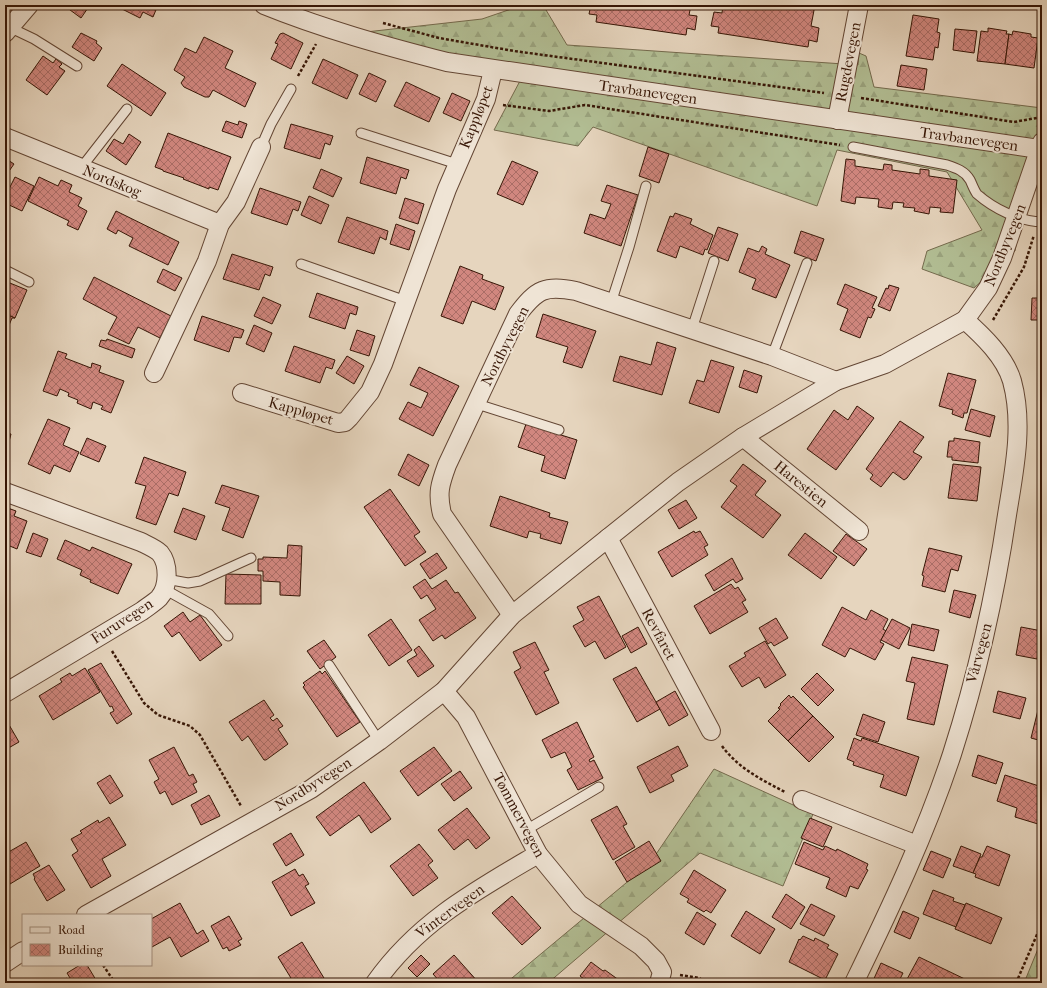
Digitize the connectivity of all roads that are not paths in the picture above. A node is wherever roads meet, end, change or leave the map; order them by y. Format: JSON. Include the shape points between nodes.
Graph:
{"nodes":[{"id":1,"x":29,"y":5,"type":"edge"},
{"id":2,"x":264,"y":5,"type":"edge"},
{"id":3,"x":859,"y":5,"type":"edge"},
{"id":4,"x":8,"y":30,"type":"edge"},
{"id":5,"x":77,"y":66,"type":"dead end"},
{"id":6,"x":493,"y":70,"type":"junction"},
{"id":7,"x":291,"y":89,"type":"road end"},
{"id":8,"x":127,"y":109,"type":"dead end"},
{"id":9,"x":837,"y":120,"type":"junction"},
{"id":10,"x":361,"y":133,"type":"dead end"},
{"id":11,"x":5,"y":137,"type":"edge"},
{"id":12,"x":1041,"y":145,"type":"edge"},
{"id":13,"x":853,"y":146,"type":"road end"},
{"id":14,"x":261,"y":147,"type":"joint"},
{"id":15,"x":457,"y":164,"type":"junction"},
{"id":16,"x":81,"y":168,"type":"junction"},
{"id":17,"x":646,"y":186,"type":"dead end"},
{"id":18,"x":1018,"y":217,"type":"junction"},
{"id":19,"x":1042,"y":222,"type":"edge"},
{"id":20,"x":220,"y":224,"type":"junction"},
{"id":21,"x":714,"y":261,"type":"dead end"},
{"id":22,"x":807,"y":263,"type":"dead end"},
{"id":23,"x":301,"y":264,"type":"dead end"},
{"id":24,"x":5,"y":270,"type":"edge"},
{"id":25,"x":29,"y":282,"type":"dead end"},
{"id":26,"x":406,"y":301,"type":"junction"},
{"id":27,"x":611,"y":303,"type":"junction"},
{"id":28,"x":965,"y":320,"type":"junction"},
{"id":29,"x":692,"y":329,"type":"junction"},
{"id":30,"x":772,"y":356,"type":"junction"},
{"id":31,"x":154,"y":373,"type":"dead end"},
{"id":32,"x":836,"y":381,"type":"junction"},
{"id":33,"x":242,"y":394,"type":"dead end"},
{"id":34,"x":477,"y":404,"type":"junction"},
{"id":35,"x":559,"y":430,"type":"dead end"},
{"id":36,"x":743,"y":437,"type":"junction"},
{"id":37,"x":5,"y":492,"type":"edge"},
{"id":38,"x":859,"y":531,"type":"dead end"},
{"id":39,"x":608,"y":538,"type":"junction"},
{"id":40,"x":251,"y":558,"type":"dead end"},
{"id":41,"x":165,"y":584,"type":"junction"},
{"id":42,"x":512,"y":615,"type":"junction"},
{"id":43,"x":228,"y":636,"type":"dead end"},
{"id":44,"x":329,"y":665,"type":"dead end"},
{"id":45,"x":444,"y":691,"type":"junction"},
{"id":46,"x":5,"y":692,"type":"edge"},
{"id":47,"x":711,"y":731,"type":"road end"},
{"id":48,"x":379,"y":741,"type":"junction"},
{"id":49,"x":599,"y":787,"type":"dead end"},
{"id":50,"x":802,"y":800,"type":"road end"},
{"id":51,"x":526,"y":830,"type":"junction"},
{"id":52,"x":917,"y":845,"type":"junction"},
{"id":53,"x":538,"y":854,"type":"junction"},
{"id":54,"x":88,"y":914,"type":"edge"},
{"id":55,"x":22,"y":952,"type":"edge"},
{"id":56,"x":5,"y":963,"type":"edge"},
{"id":57,"x":661,"y":978,"type":"edge"},
{"id":58,"x":376,"y":983,"type":"edge"},
{"id":59,"x":854,"y":983,"type":"edge"}],
"edges":[{"from":1,"to":4,"type":"street"},
{"from":2,"to":6,"type":"street","name":"Travbanevegen","via":[[325,28],[386,46],[447,62]]},
{"from":3,"to":9,"type":"street","name":"Rugdevegen"},
{"from":4,"to":5,"type":"lane","via":[[34,40]]},
{"from":6,"to":9,"type":"street","name":"Travbanevegen"},
{"from":6,"to":15,"type":"street","name":"Kappløpet","via":[[486,98]]},
{"from":7,"to":14,"type":"lane"},
{"from":8,"to":16,"type":"lane"},
{"from":9,"to":12,"type":"street","name":"Travbanevegen"},
{"from":10,"to":15,"type":"lane","name":"Kappløpet"},
{"from":11,"to":16,"type":"street","name":"Nordskog"},
{"from":12,"to":18,"type":"street","name":"Nordbyvegen"},
{"from":13,"to":18,"type":"lane","via":[[947,165],[960,170],[969,178],[976,193],[1000,210]]},
{"from":14,"to":20,"type":"street","via":[[236,202]]},
{"from":15,"to":26,"type":"street","name":"Kappløpet"},
{"from":16,"to":20,"type":"street","name":"Nordskog"},
{"from":17,"to":27,"type":"lane"},
{"from":18,"to":19,"type":"lane"},
{"from":18,"to":28,"type":"street","name":"Nordbyvegen","via":[[988,288]]},
{"from":20,"to":31,"type":"street","via":[[207,261]]},
{"from":21,"to":29,"type":"lane"},
{"from":22,"to":30,"type":"lane"},
{"from":23,"to":26,"type":"lane"},
{"from":24,"to":25,"type":"lane"},
{"from":26,"to":33,"type":"street","name":"Kappløpet","via":[[370,392],[345,422],[328,421]]},
{"from":27,"to":29,"type":"street","name":"Nordbyvegen"},
{"from":27,"to":34,"type":"street","name":"Nordbyvegen","via":[[559,288],[546,289],[531,297],[518,314]]},
{"from":28,"to":32,"type":"street","name":"Nordbyvegen","via":[[885,364]]},
{"from":28,"to":52,"type":"street","name":"Vårvegen","via":[[994,349],[1011,380],[1018,414],[1017,453],[986,630],[952,754]]},
{"from":29,"to":30,"type":"street","name":"Nordbyvegen"},
{"from":30,"to":32,"type":"street","name":"Nordbyvegen"},
{"from":32,"to":36,"type":"street","name":"Nordbyvegen"},
{"from":34,"to":35,"type":"lane"},
{"from":34,"to":42,"type":"street","name":"Nordbyvegen","via":[[447,465],[440,482],[438,497],[442,514]]},
{"from":36,"to":38,"type":"street","name":"Harestien"},
{"from":36,"to":39,"type":"street","name":"Nordbyvegen","via":[[678,482]]},
{"from":37,"to":41,"type":"street","via":[[141,542],[160,553],[165,563]]},
{"from":39,"to":42,"type":"street","name":"Nordbyvegen"},
{"from":39,"to":47,"type":"street","name":"Revfaret"},
{"from":40,"to":41,"type":"lane","via":[[200,581]]},
{"from":41,"to":43,"type":"lane","via":[[209,614]]},
{"from":41,"to":46,"type":"street","name":"Furuvegen","via":[[159,597],[142,611]]},
{"from":42,"to":45,"type":"street","name":"Nordbyvegen"},
{"from":44,"to":48,"type":"lane"},
{"from":45,"to":48,"type":"street","name":"Nordbyvegen"},
{"from":45,"to":51,"type":"street","name":"Tømmervegen","via":[[466,717]]},
{"from":48,"to":54,"type":"street","name":"Nordbyvegen","via":[[311,789]]},
{"from":49,"to":51,"type":"lane"},
{"from":50,"to":52,"type":"street"},
{"from":51,"to":53,"type":"street","name":"Tømmervegen"},
{"from":52,"to":59,"type":"street","name":"Vårvegen"},
{"from":53,"to":57,"type":"street","name":"Tømmervegen","via":[[579,904],[641,946],[656,961]]},
{"from":53,"to":58,"type":"street","name":"Vintervegen","via":[[463,898],[408,943]]},
{"from":55,"to":56,"type":"street"}]}
